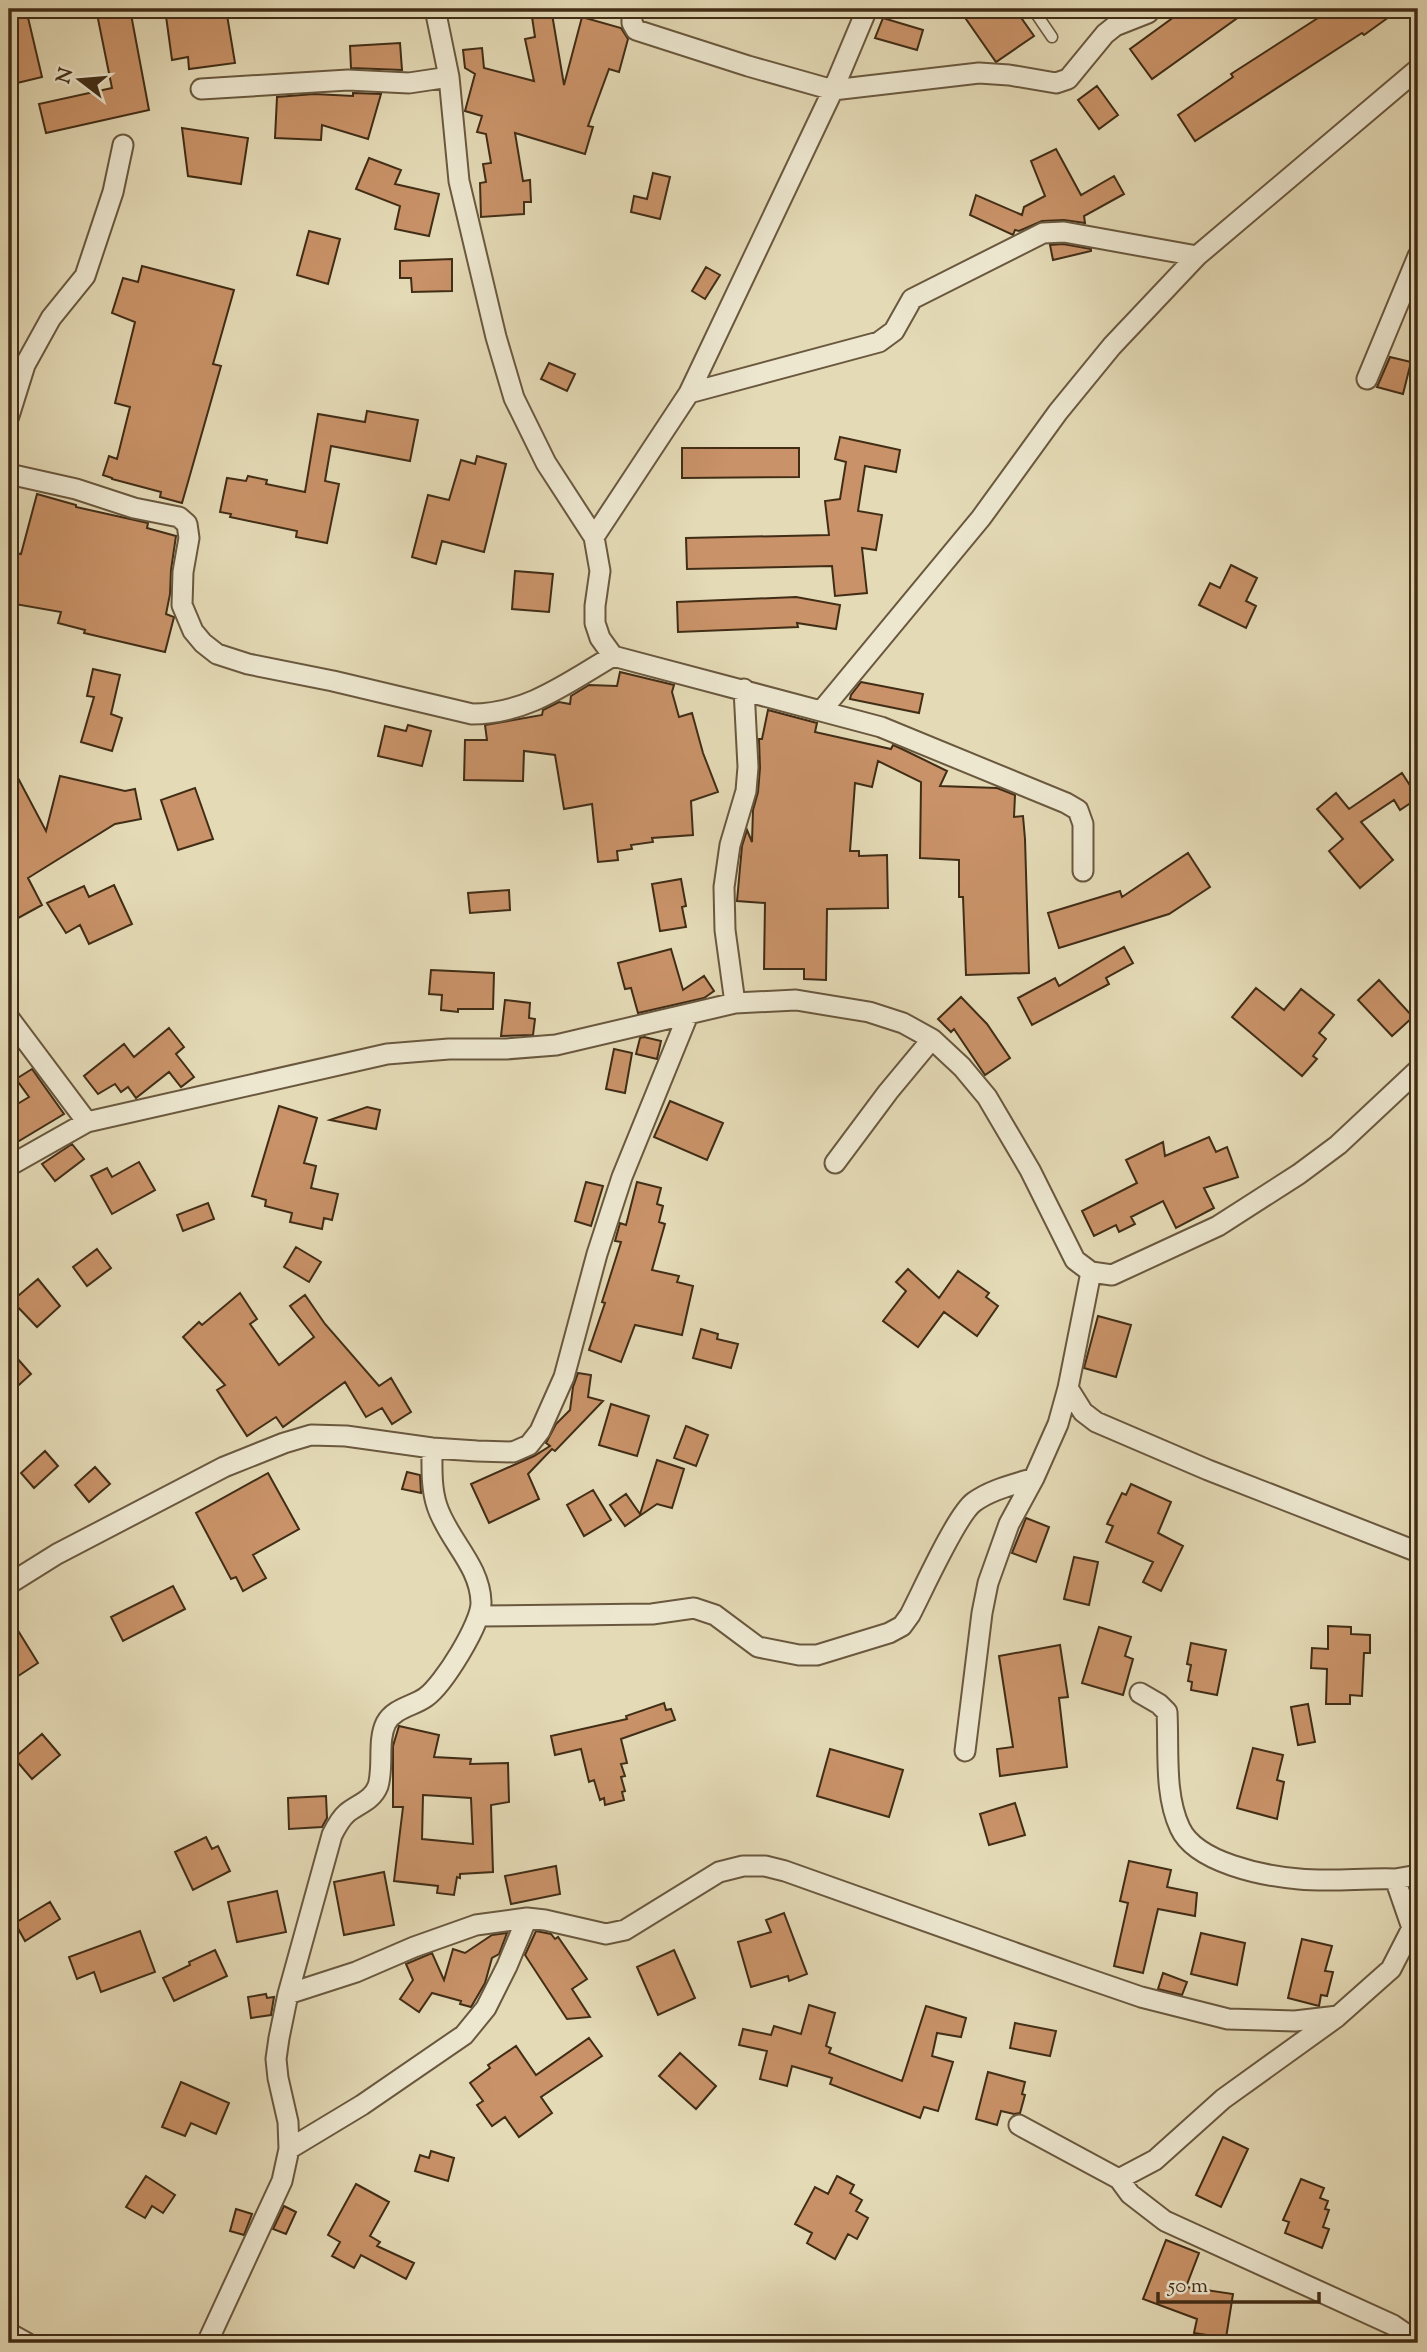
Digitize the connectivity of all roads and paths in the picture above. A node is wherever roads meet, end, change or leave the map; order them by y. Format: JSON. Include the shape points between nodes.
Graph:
{"nodes":[{"id":1,"x":435,"y":9,"type":"edge"},
{"id":2,"x":632,"y":9,"type":"edge"},
{"id":3,"x":867,"y":9,"type":"edge"},
{"id":4,"x":1033,"y":9,"type":"edge"},
{"id":5,"x":1148,"y":13,"type":"dead end"},
{"id":6,"x":1052,"y":37,"type":"dead end"},
{"id":7,"x":1418,"y":69,"type":"edge"},
{"id":8,"x":449,"y":77,"type":"junction"},
{"id":9,"x":201,"y":89,"type":"dead end"},
{"id":10,"x":833,"y":90,"type":"junction"},
{"id":11,"x":123,"y":145,"type":"dead end"},
{"id":12,"x":1197,"y":256,"type":"junction"},
{"id":13,"x":1418,"y":256,"type":"edge"},
{"id":14,"x":1367,"y":379,"type":"dead end"},
{"id":15,"x":688,"y":393,"type":"junction"},
{"id":16,"x":9,"y":416,"type":"edge"},
{"id":17,"x":9,"y":474,"type":"edge"},
{"id":18,"x":594,"y":537,"type":"junction"},
{"id":19,"x":613,"y":656,"type":"junction"},
{"id":20,"x":744,"y":690,"type":"junction"},
{"id":21,"x":822,"y":710,"type":"junction"},
{"id":22,"x":1083,"y":872,"type":"dead end"},
{"id":23,"x":736,"y":1003,"type":"junction"},
{"id":24,"x":688,"y":1015,"type":"junction"},
{"id":25,"x":9,"y":1018,"type":"edge"},
{"id":26,"x":932,"y":1039,"type":"junction"},
{"id":27,"x":1418,"y":1070,"type":"edge"},
{"id":28,"x":87,"y":1122,"type":"junction"},
{"id":29,"x":835,"y":1163,"type":"dead end"},
{"id":30,"x":9,"y":1166,"type":"edge"},
{"id":31,"x":1091,"y":1272,"type":"junction"},
{"id":32,"x":1068,"y":1388,"type":"junction"},
{"id":33,"x":432,"y":1448,"type":"junction"},
{"id":34,"x":1034,"y":1478,"type":"junction"},
{"id":35,"x":1418,"y":1552,"type":"edge"},
{"id":36,"x":9,"y":1584,"type":"edge"},
{"id":37,"x":479,"y":1616,"type":"junction"},
{"id":38,"x":1140,"y":1693,"type":"dead end"},
{"id":39,"x":965,"y":1751,"type":"dead end"},
{"id":40,"x":1418,"y":1875,"type":"edge"},
{"id":41,"x":1395,"y":1879,"type":"junction"},
{"id":42,"x":527,"y":1918,"type":"junction"},
{"id":43,"x":1416,"y":1932,"type":"edge"},
{"id":44,"x":288,"y":1994,"type":"junction"},
{"id":45,"x":1338,"y":2017,"type":"junction"},
{"id":46,"x":1019,"y":2125,"type":"dead end"},
{"id":47,"x":289,"y":2149,"type":"junction"},
{"id":48,"x":1119,"y":2179,"type":"junction"},
{"id":49,"x":9,"y":2333,"type":"edge"},
{"id":50,"x":1418,"y":2342,"type":"edge"},
{"id":51,"x":27,"y":2343,"type":"edge"},
{"id":52,"x":207,"y":2343,"type":"edge"}],
"edges":[{"from":1,"to":8,"type":"street"},
{"from":2,"to":10,"type":"street","via":[[636,30]]},
{"from":3,"to":10,"type":"street"},
{"from":4,"to":6,"type":"lane"},
{"from":5,"to":10,"type":"street","via":[[1115,26],[1069,79],[1056,83],[979,74]]},
{"from":7,"to":12,"type":"street"},
{"from":8,"to":9,"type":"street","via":[[409,83],[348,80]]},
{"from":8,"to":18,"type":"street","via":[[459,181],[514,398],[546,463]]},
{"from":10,"to":15,"type":"street"},
{"from":11,"to":16,"type":"street","via":[[85,276],[51,318],[25,365]]},
{"from":12,"to":15,"type":"street","via":[[1064,232],[1043,233],[912,299],[894,331],[878,342]]},
{"from":12,"to":21,"type":"street","via":[[1112,346],[982,518]]},
{"from":13,"to":14,"type":"street"},
{"from":15,"to":18,"type":"street"},
{"from":17,"to":19,"type":"street","via":[[179,517],[187,524],[189,538],[182,605],[193,631],[217,654],[248,664],[472,714],[491,714],[537,700]]},
{"from":18,"to":19,"type":"street","via":[[600,570],[595,623]]},
{"from":19,"to":20,"type":"street"},
{"from":20,"to":21,"type":"street"},
{"from":20,"to":23,"type":"street","via":[[746,792],[730,845],[724,887]]},
{"from":21,"to":22,"type":"street","via":[[881,727],[1078,810],[1083,824]]},
{"from":23,"to":24,"type":"street"},
{"from":23,"to":26,"type":"street","via":[[796,1000],[869,1012]]},
{"from":24,"to":28,"type":"street","via":[[556,1045],[387,1054]]},
{"from":24,"to":33,"type":"street","via":[[622,1177],[564,1377],[540,1431],[529,1445],[513,1451]]},
{"from":25,"to":28,"type":"street"},
{"from":26,"to":29,"type":"street"},
{"from":26,"to":31,"type":"street","via":[[987,1097],[1075,1260]]},
{"from":27,"to":31,"type":"street","via":[[1338,1145],[1218,1226],[1112,1275]]},
{"from":28,"to":30,"type":"street"},
{"from":31,"to":32,"type":"street"},
{"from":32,"to":34,"type":"street"},
{"from":32,"to":35,"type":"street","via":[[1083,1412],[1096,1422]]},
{"from":33,"to":36,"type":"street","via":[[323,1435],[284,1443],[224,1467]]},
{"from":33,"to":37,"type":"street","via":[[437,1509],[473,1569],[481,1601]]},
{"from":34,"to":37,"type":"street","via":[[992,1491],[971,1504],[902,1626],[817,1655],[758,1647],[715,1615],[694,1608],[652,1614]]},
{"from":34,"to":39,"type":"street","via":[[1009,1524],[988,1583]]},
{"from":37,"to":44,"type":"street","via":[[453,1665],[427,1697],[387,1721],[377,1787],[369,1799],[347,1813],[332,1835]]},
{"from":38,"to":41,"type":"street","via":[[1167,1712],[1172,1803],[1181,1831],[1200,1852],[1226,1865],[1299,1879]]},
{"from":40,"to":41,"type":"street"},
{"from":41,"to":43,"type":"street"},
{"from":42,"to":44,"type":"street","via":[[476,1925]]},
{"from":42,"to":45,"type":"street","via":[[606,1934],[625,1930],[719,1872],[765,1866],[1141,1997],[1227,2019]]},
{"from":42,"to":47,"type":"street","via":[[486,2008],[464,2035]]},
{"from":43,"to":45,"type":"street","via":[[1391,1969]]},
{"from":44,"to":47,"type":"street","via":[[276,2059]]},
{"from":45,"to":48,"type":"street","via":[[1223,2099],[1155,2160]]},
{"from":46,"to":48,"type":"street"},
{"from":47,"to":52,"type":"street","via":[[282,2181]]},
{"from":48,"to":50,"type":"street","via":[[1130,2194],[1165,2221],[1393,2325]]},
{"from":49,"to":51,"type":"street"}]}
